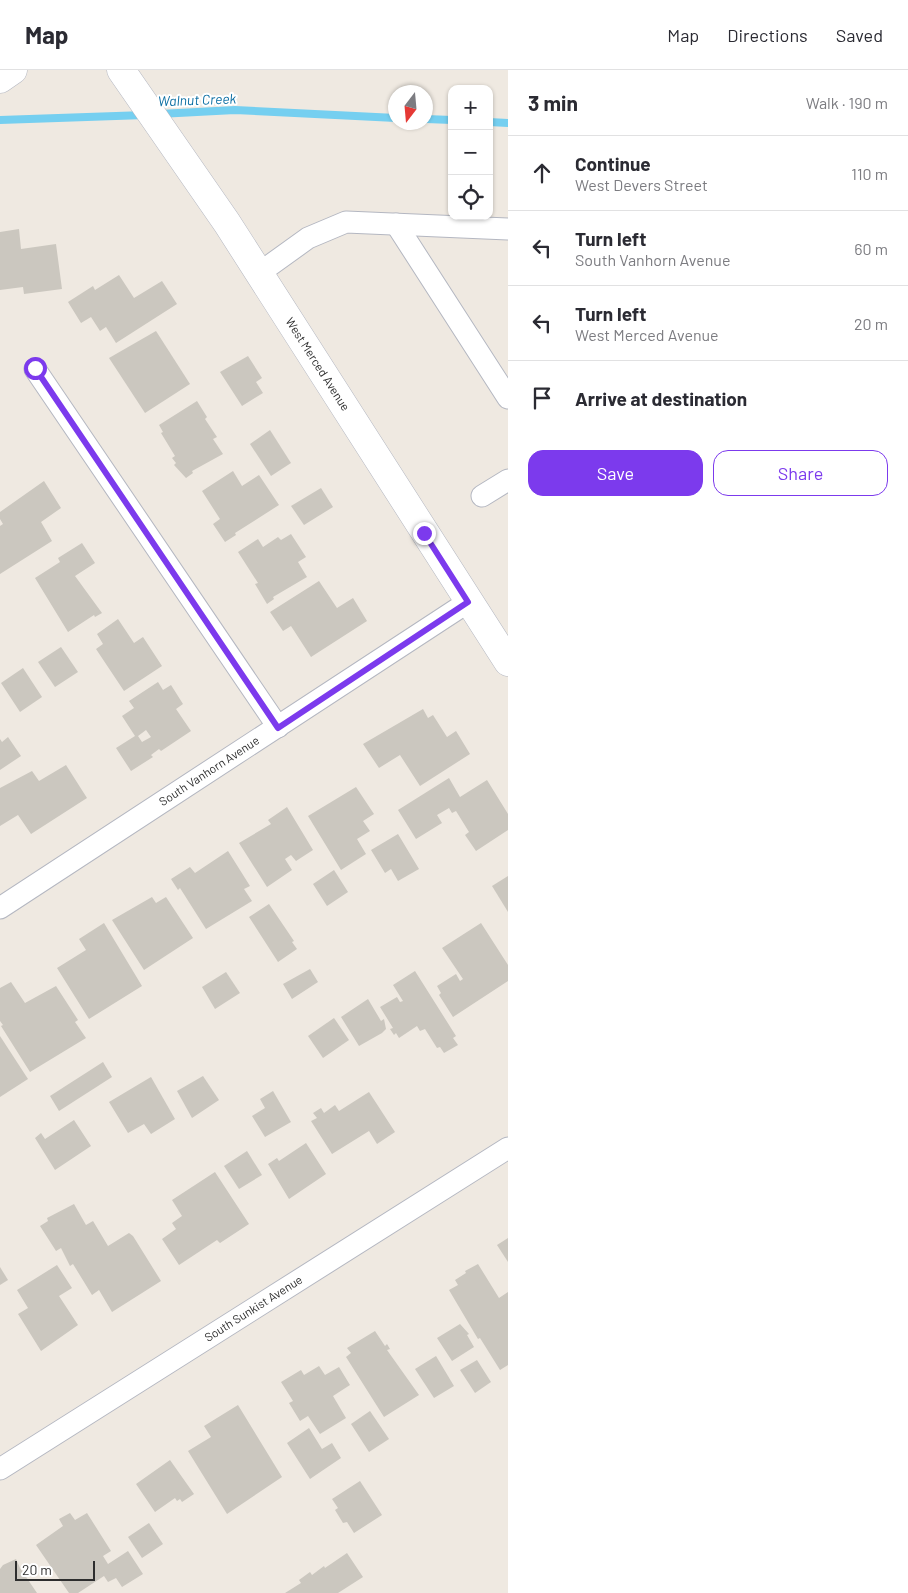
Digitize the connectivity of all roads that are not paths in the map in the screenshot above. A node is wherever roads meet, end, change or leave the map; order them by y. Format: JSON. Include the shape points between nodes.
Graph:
{"nodes":[{"id":1,"x":13,"y":70,"type":"edge"},
{"id":2,"x":121,"y":70,"type":"edge"},
{"id":3,"x":0,"y":79,"type":"edge"},
{"id":4,"x":396,"y":224,"type":"junction"},
{"id":5,"x":508,"y":229,"type":"edge"},
{"id":6,"x":258,"y":274,"type":"junction"},
{"id":7,"x":35,"y":368,"type":"dead end"},
{"id":8,"x":508,"y":398,"type":"edge"},
{"id":9,"x":508,"y":480,"type":"edge"},
{"id":10,"x":482,"y":496,"type":"dead end"},
{"id":11,"x":468,"y":602,"type":"junction"},
{"id":12,"x":501,"y":635,"type":"edge"},
{"id":13,"x":508,"y":662,"type":"edge"},
{"id":14,"x":278,"y":728,"type":"junction"},
{"id":15,"x":0,"y":908,"type":"edge"},
{"id":16,"x":508,"y":1148,"type":"edge"},
{"id":17,"x":0,"y":1469,"type":"edge"}],
"edges":[{"from":1,"to":3,"type":"street"},
{"from":2,"to":6,"type":"street","name":"West Merced Avenue"},
{"from":4,"to":5,"type":"street"},
{"from":4,"to":6,"type":"street","via":[[346,222],[308,238]]},
{"from":4,"to":8,"type":"street"},
{"from":6,"to":11,"type":"street","name":"West Merced Avenue"},
{"from":7,"to":14,"type":"street"},
{"from":9,"to":10,"type":"street"},
{"from":11,"to":12,"type":"street","name":"West Merced Avenue"},
{"from":11,"to":14,"type":"street","name":"South Vanhorn Avenue"},
{"from":12,"to":13,"type":"street","name":"West Merced Avenue"},
{"from":14,"to":15,"type":"street","name":"South Vanhorn Avenue"},
{"from":16,"to":17,"type":"street","name":"South Sunkist Avenue"}]}
